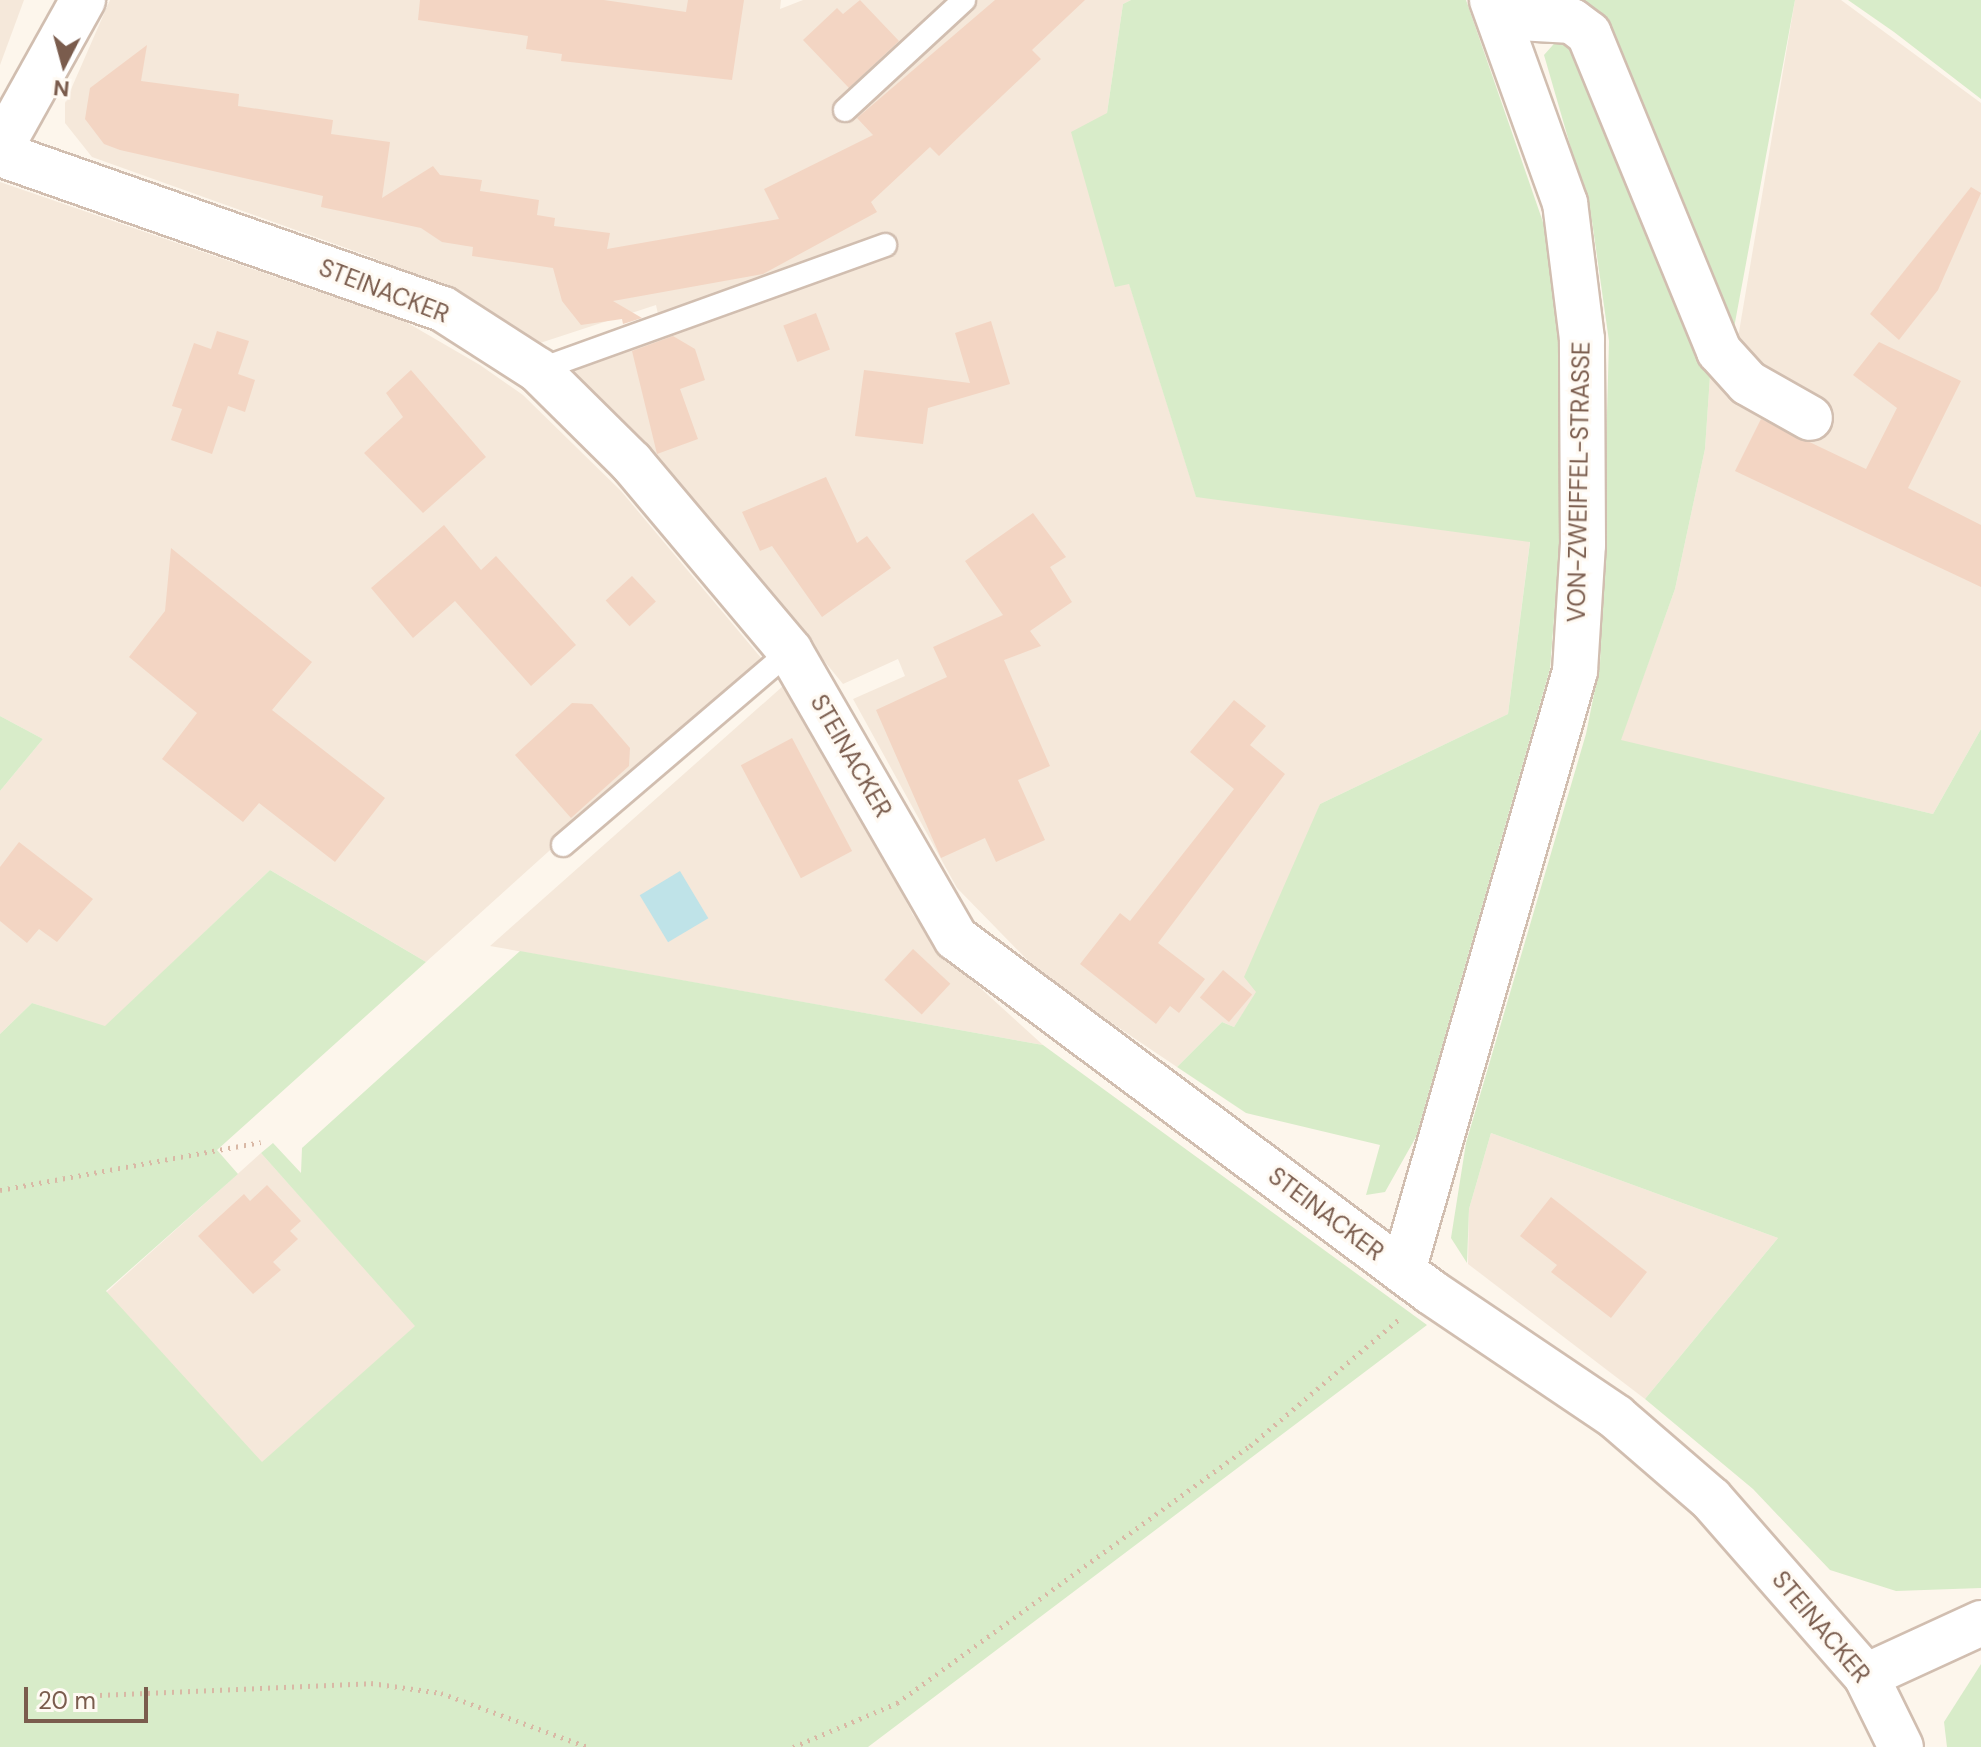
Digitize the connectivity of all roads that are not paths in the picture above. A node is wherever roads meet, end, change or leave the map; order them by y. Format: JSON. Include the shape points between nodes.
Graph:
{"nodes":[{"id":1,"x":83,"y":0,"type":"edge"},
{"id":2,"x":964,"y":0,"type":"edge"},
{"id":3,"x":1501,"y":6,"type":"edge"},
{"id":4,"x":845,"y":110,"type":"dead end"},
{"id":5,"x":0,"y":151,"type":"edge"},
{"id":6,"x":885,"y":245,"type":"dead end"},
{"id":7,"x":538,"y":370,"type":"junction"},
{"id":8,"x":1810,"y":418,"type":"dead end"},
{"id":9,"x":790,"y":651,"type":"junction"},
{"id":10,"x":563,"y":845,"type":"dead end"},
{"id":11,"x":1417,"y":1282,"type":"junction"},
{"id":12,"x":1981,"y":1623,"type":"edge"},
{"id":13,"x":1866,"y":1676,"type":"junction"},
{"id":14,"x":1901,"y":1747,"type":"edge"}],
"edges":[{"from":1,"to":5,"type":"street"},
{"from":2,"to":4,"type":"lane"},
{"from":3,"to":8,"type":"street","name":"VON-ZWEIFFEL-STRASSE","via":[[1572,21],[1589,34],[1719,351],[1748,383]]},
{"from":3,"to":11,"type":"street","name":"VON-ZWEIFFEL-STRASSE","via":[[1565,203],[1582,339],[1583,545],[1575,671]]},
{"from":5,"to":7,"type":"street","name":"STEINACKER","via":[[443,309]]},
{"from":6,"to":7,"type":"lane"},
{"from":7,"to":9,"type":"street","name":"STEINACKER","via":[[631,462]]},
{"from":9,"to":10,"type":"lane"},
{"from":9,"to":11,"type":"street","name":"STEINACKER","via":[[956,938]]},
{"from":11,"to":13,"type":"street","name":"STEINACKER","via":[[1616,1417],[1711,1499]]},
{"from":12,"to":13,"type":"street"},
{"from":13,"to":14,"type":"street","name":"STEINACKER"}]}
